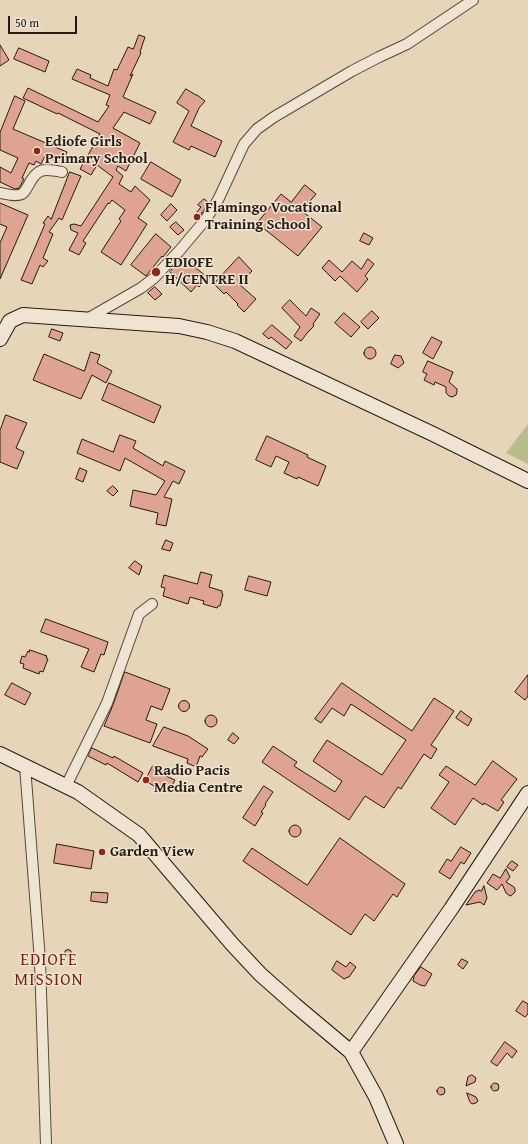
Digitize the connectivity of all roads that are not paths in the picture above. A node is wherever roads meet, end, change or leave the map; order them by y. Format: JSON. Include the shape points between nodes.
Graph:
{"nodes":[{"id":1,"x":473,"y":0,"type":"edge"},
{"id":2,"x":62,"y":172,"type":"dead end"},
{"id":3,"x":0,"y":193,"type":"edge"},
{"id":4,"x":87,"y":318,"type":"junction"},
{"id":5,"x":0,"y":339,"type":"edge"},
{"id":6,"x":528,"y":481,"type":"edge"},
{"id":7,"x":152,"y":604,"type":"dead end"},
{"id":8,"x":0,"y":754,"type":"edge"},
{"id":9,"x":25,"y":766,"type":"junction"},
{"id":10,"x":66,"y":786,"type":"junction"},
{"id":11,"x":528,"y":793,"type":"edge"},
{"id":12,"x":351,"y":1052,"type":"junction"},
{"id":13,"x":46,"y":1144,"type":"edge"},
{"id":14,"x":396,"y":1144,"type":"edge"}],
"edges":[{"from":1,"to":4,"type":"street","via":[[407,44],[352,71],[274,116],[257,129],[244,144],[218,200],[206,219],[180,250],[141,288]]},
{"from":2,"to":3,"type":"street","via":[[38,171],[21,195]]},
{"from":4,"to":5,"type":"street","via":[[23,315],[10,321]]},
{"from":4,"to":6,"type":"street","via":[[179,326],[236,341]]},
{"from":7,"to":10,"type":"street","via":[[139,614],[107,703]]},
{"from":8,"to":9,"type":"street"},
{"from":9,"to":10,"type":"street"},
{"from":9,"to":13,"type":"street","via":[[40,961]]},
{"from":10,"to":12,"type":"street","via":[[139,835],[260,974]]},
{"from":11,"to":12,"type":"street"},
{"from":12,"to":14,"type":"street","via":[[376,1097]]}]}
